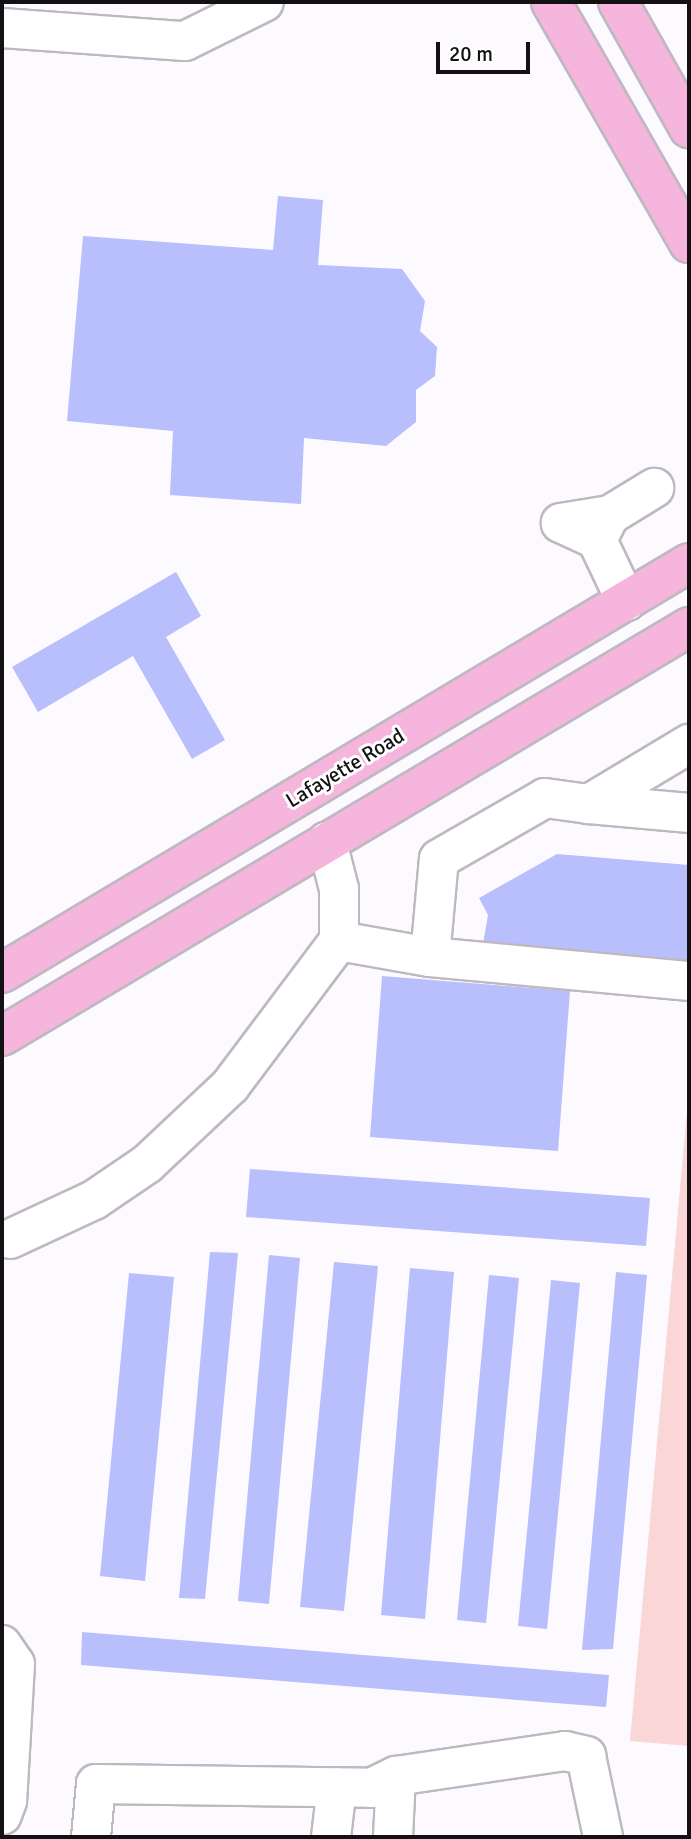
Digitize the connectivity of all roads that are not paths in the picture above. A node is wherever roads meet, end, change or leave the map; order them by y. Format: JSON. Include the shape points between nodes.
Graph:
{"nodes":[{"id":1,"x":264,"y":2,"type":"edge"},
{"id":2,"x":551,"y":2,"type":"edge"},
{"id":3,"x":618,"y":2,"type":"edge"},
{"id":4,"x":2,"y":28,"type":"edge"},
{"id":5,"x":689,"y":128,"type":"edge"},
{"id":6,"x":689,"y":243,"type":"edge"},
{"id":7,"x":654,"y":488,"type":"dead end"},
{"id":8,"x":689,"y":563,"type":"edge"},
{"id":9,"x":626,"y":601,"type":"junction"},
{"id":10,"x":689,"y":627,"type":"edge"},
{"id":11,"x":689,"y":744,"type":"edge"},
{"id":12,"x":589,"y":804,"type":"junction"},
{"id":13,"x":689,"y":813,"type":"edge"},
{"id":14,"x":327,"y":842,"type":"junction"},
{"id":15,"x":339,"y":941,"type":"junction"},
{"id":16,"x":430,"y":957,"type":"junction"},
{"id":17,"x":2,"y":973,"type":"edge"},
{"id":18,"x":689,"y":981,"type":"edge"},
{"id":19,"x":2,"y":1036,"type":"edge"},
{"id":20,"x":10,"y":1239,"type":"dead end"},
{"id":21,"x":2,"y":1645,"type":"edge"},
{"id":22,"x":396,"y":1776,"type":"junction"},
{"id":23,"x":337,"y":1787,"type":"junction"},
{"id":24,"x":2,"y":1815,"type":"edge"},
{"id":25,"x":90,"y":1837,"type":"edge"},
{"id":26,"x":331,"y":1837,"type":"edge"},
{"id":27,"x":393,"y":1837,"type":"edge"},
{"id":28,"x":603,"y":1837,"type":"edge"}],
"edges":[{"from":1,"to":4,"type":"lane","via":[[185,41]]},
{"from":2,"to":6,"type":"main road"},
{"from":3,"to":5,"type":"main road"},
{"from":7,"to":9,"type":"lane","via":[[604,528]]},
{"from":8,"to":9,"type":"main road","name":"Lafayette Road"},
{"from":9,"to":17,"type":"main road","name":"Lafayette Road"},
{"from":10,"to":14,"type":"main road"},
{"from":11,"to":12,"type":"lane"},
{"from":12,"to":13,"type":"lane"},
{"from":12,"to":16,"type":"lane","via":[[545,799],[439,859]]},
{"from":14,"to":15,"type":"lane","via":[[340,900]]},
{"from":14,"to":19,"type":"main road"},
{"from":15,"to":16,"type":"lane"},
{"from":15,"to":20,"type":"lane","via":[[230,1086],[176,1141],[94,1200]]},
{"from":16,"to":18,"type":"lane"},
{"from":21,"to":24,"type":"lane","via":[[15,1664],[7,1801]]},
{"from":22,"to":23,"type":"lane","via":[[371,1788]]},
{"from":22,"to":27,"type":"lane"},
{"from":22,"to":28,"type":"lane","via":[[565,1751],[586,1756]]},
{"from":23,"to":25,"type":"lane","via":[[96,1784]]},
{"from":23,"to":26,"type":"lane"}]}
